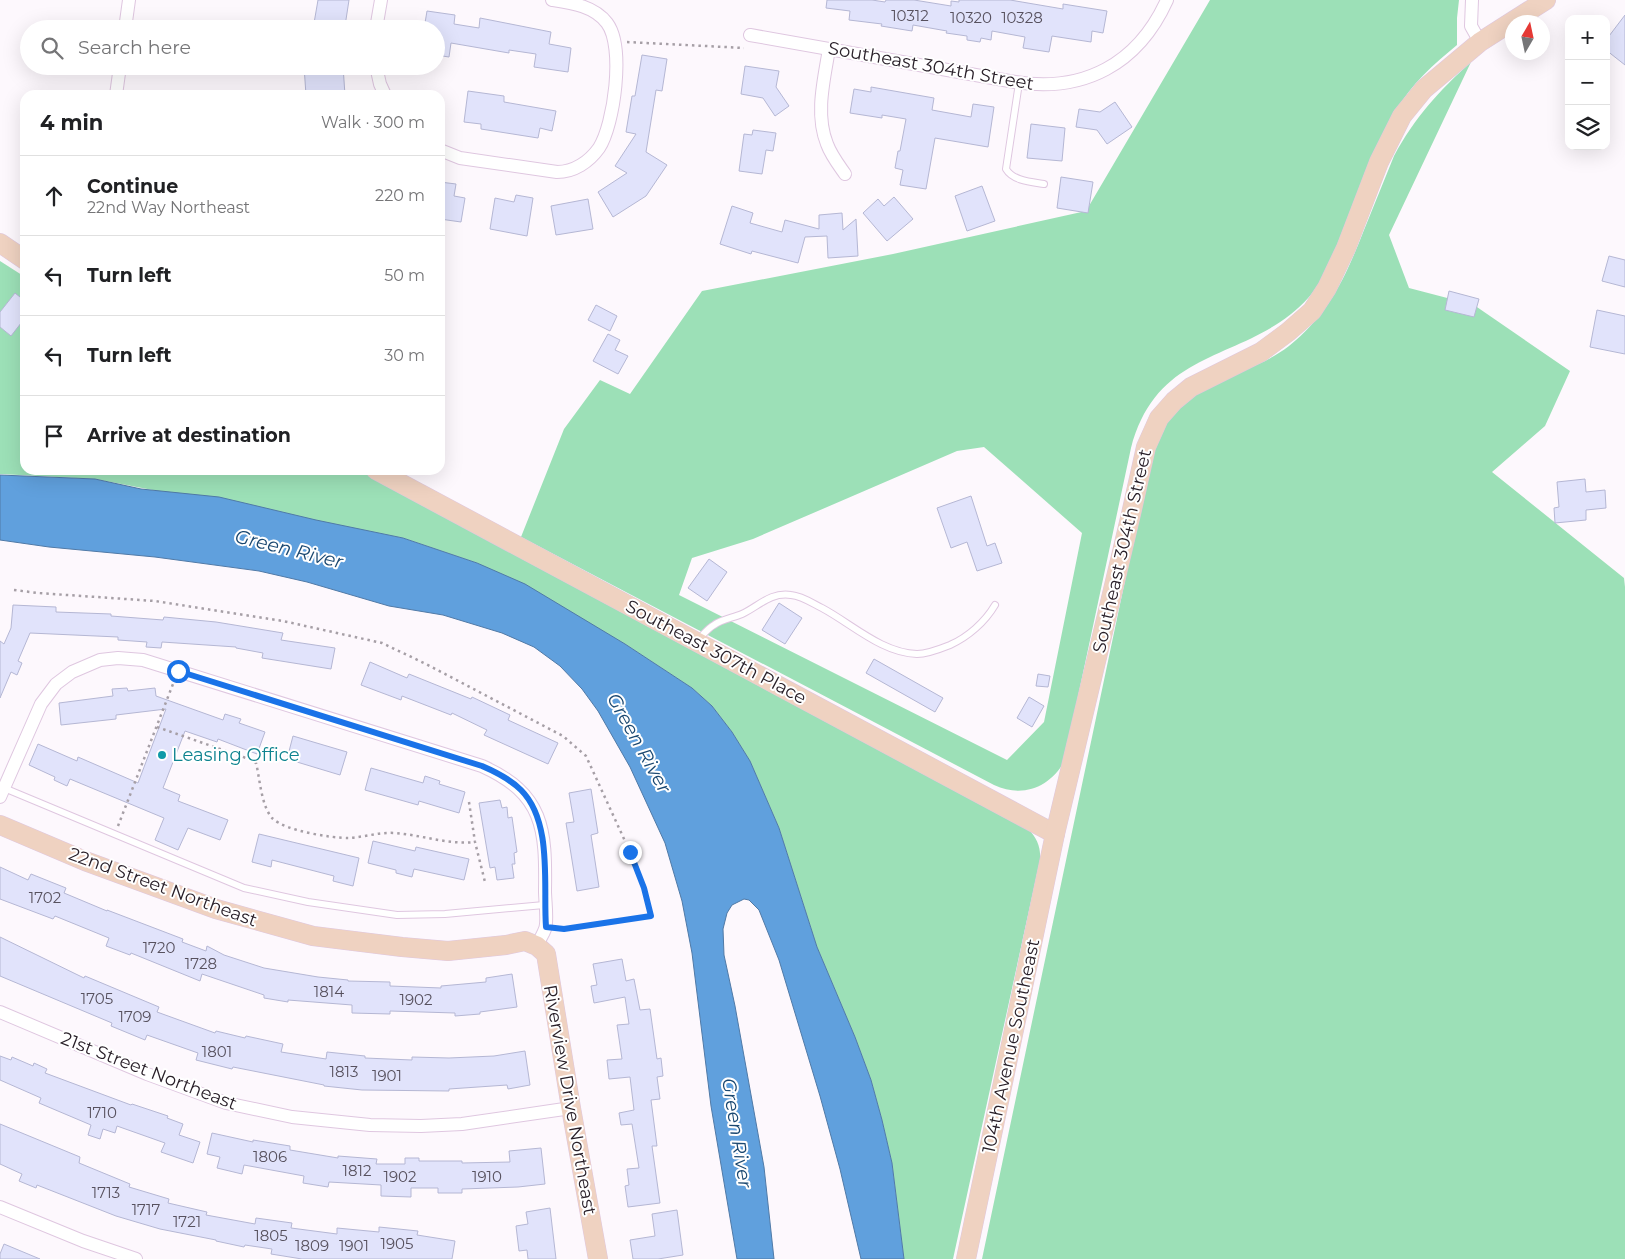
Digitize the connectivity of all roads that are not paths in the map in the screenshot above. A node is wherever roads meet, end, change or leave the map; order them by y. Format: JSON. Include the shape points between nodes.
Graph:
{"nodes":[{"id":1,"x":129,"y":0,"type":"edge"},
{"id":2,"x":381,"y":0,"type":"edge"},
{"id":3,"x":552,"y":0,"type":"edge"},
{"id":4,"x":1167,"y":0,"type":"edge"},
{"id":5,"x":1472,"y":0,"type":"edge"},
{"id":6,"x":1546,"y":0,"type":"edge"},
{"id":7,"x":126,"y":20,"type":"edge"},
{"id":8,"x":378,"y":20,"type":"edge"},
{"id":9,"x":750,"y":35,"type":"road end"},
{"id":10,"x":1480,"y":42,"type":"junction"},
{"id":11,"x":829,"y":49,"type":"junction"},
{"id":12,"x":119,"y":75,"type":"edge"},
{"id":13,"x":378,"y":75,"type":"edge"},
{"id":14,"x":1019,"y":83,"type":"junction"},
{"id":15,"x":117,"y":90,"type":"edge"},
{"id":16,"x":383,"y":90,"type":"edge"},
{"id":17,"x":445,"y":152,"type":"edge"},
{"id":18,"x":845,"y":174,"type":"dead end"},
{"id":19,"x":1044,"y":184,"type":"dead end"},
{"id":20,"x":0,"y":243,"type":"edge"},
{"id":21,"x":20,"y":257,"type":"edge"},
{"id":22,"x":385,"y":475,"type":"edge"},
{"id":23,"x":995,"y":605,"type":"dead end"},
{"id":24,"x":696,"y":642,"type":"junction"},
{"id":25,"x":2,"y":792,"type":"edge"},
{"id":26,"x":0,"y":825,"type":"edge"},
{"id":27,"x":1056,"y":834,"type":"junction"},
{"id":28,"x":544,"y":904,"type":"junction"},
{"id":29,"x":536,"y":946,"type":"junction"},
{"id":30,"x":0,"y":1012,"type":"edge"},
{"id":31,"x":570,"y":1108,"type":"junction"},
{"id":32,"x":0,"y":1207,"type":"edge"},
{"id":33,"x":136,"y":1259,"type":"edge"},
{"id":34,"x":598,"y":1259,"type":"edge"},
{"id":35,"x":966,"y":1259,"type":"edge"}],
"edges":[{"from":1,"to":7,"type":"street"},
{"from":2,"to":8,"type":"street"},
{"from":3,"to":17,"type":"street","via":[[589,10],[604,20],[615,42],[616,81],[609,122],[600,146],[571,170],[557,172],[460,158]]},
{"from":4,"to":14,"type":"street","name":"Southeast 304th Street","via":[[1143,42],[1103,71],[1066,83]]},
{"from":5,"to":10,"type":"street","via":[[1471,26]]},
{"from":6,"to":10,"type":"street","name":"Southeast 304th Street"},
{"from":9,"to":11,"type":"street","name":"Southeast 304th Street"},
{"from":10,"to":27,"type":"street","name":"Southeast 304th Street","via":[[1424,90],[1402,116],[1379,162],[1342,256],[1312,311],[1261,352],[1191,387],[1159,418],[1146,447]]},
{"from":11,"to":14,"type":"street","name":"Southeast 304th Street"},
{"from":11,"to":18,"type":"street","via":[[821,118],[832,157]]},
{"from":12,"to":15,"type":"street"},
{"from":13,"to":16,"type":"street"},
{"from":14,"to":19,"type":"lane","via":[[1006,168],[1014,176]]},
{"from":20,"to":21,"type":"street"},
{"from":22,"to":24,"type":"street","name":"Southeast 307th Place"},
{"from":23,"to":24,"type":"lane","via":[[989,616],[955,642],[918,654],[882,644],[841,618],[792,595],[768,598],[743,614],[713,625]]},
{"from":24,"to":27,"type":"street","name":"Southeast 307th Place"},
{"from":25,"to":28,"type":"lane","via":[[244,888],[308,902],[397,915],[446,914]]},
{"from":25,"to":28,"type":"street","via":[[42,704],[56,684],[72,672],[100,660],[142,660],[502,775],[522,790],[538,816],[545,861]]},
{"from":26,"to":29,"type":"street","name":"22nd Street Northeast","via":[[85,861],[216,909],[313,936],[448,950],[525,941]]},
{"from":27,"to":35,"type":"street","name":"104th Avenue Southeast"},
{"from":28,"to":29,"type":"street","via":[[546,927]]},
{"from":29,"to":31,"type":"street","name":"Riverview Drive Northeast","via":[[546,954]]},
{"from":30,"to":31,"type":"street","name":"21st Street Northeast","via":[[147,1074],[226,1103],[292,1117],[370,1125],[421,1126],[462,1124]]},
{"from":31,"to":34,"type":"street","name":"Riverview Drive Northeast"},
{"from":32,"to":33,"type":"street"}]}
